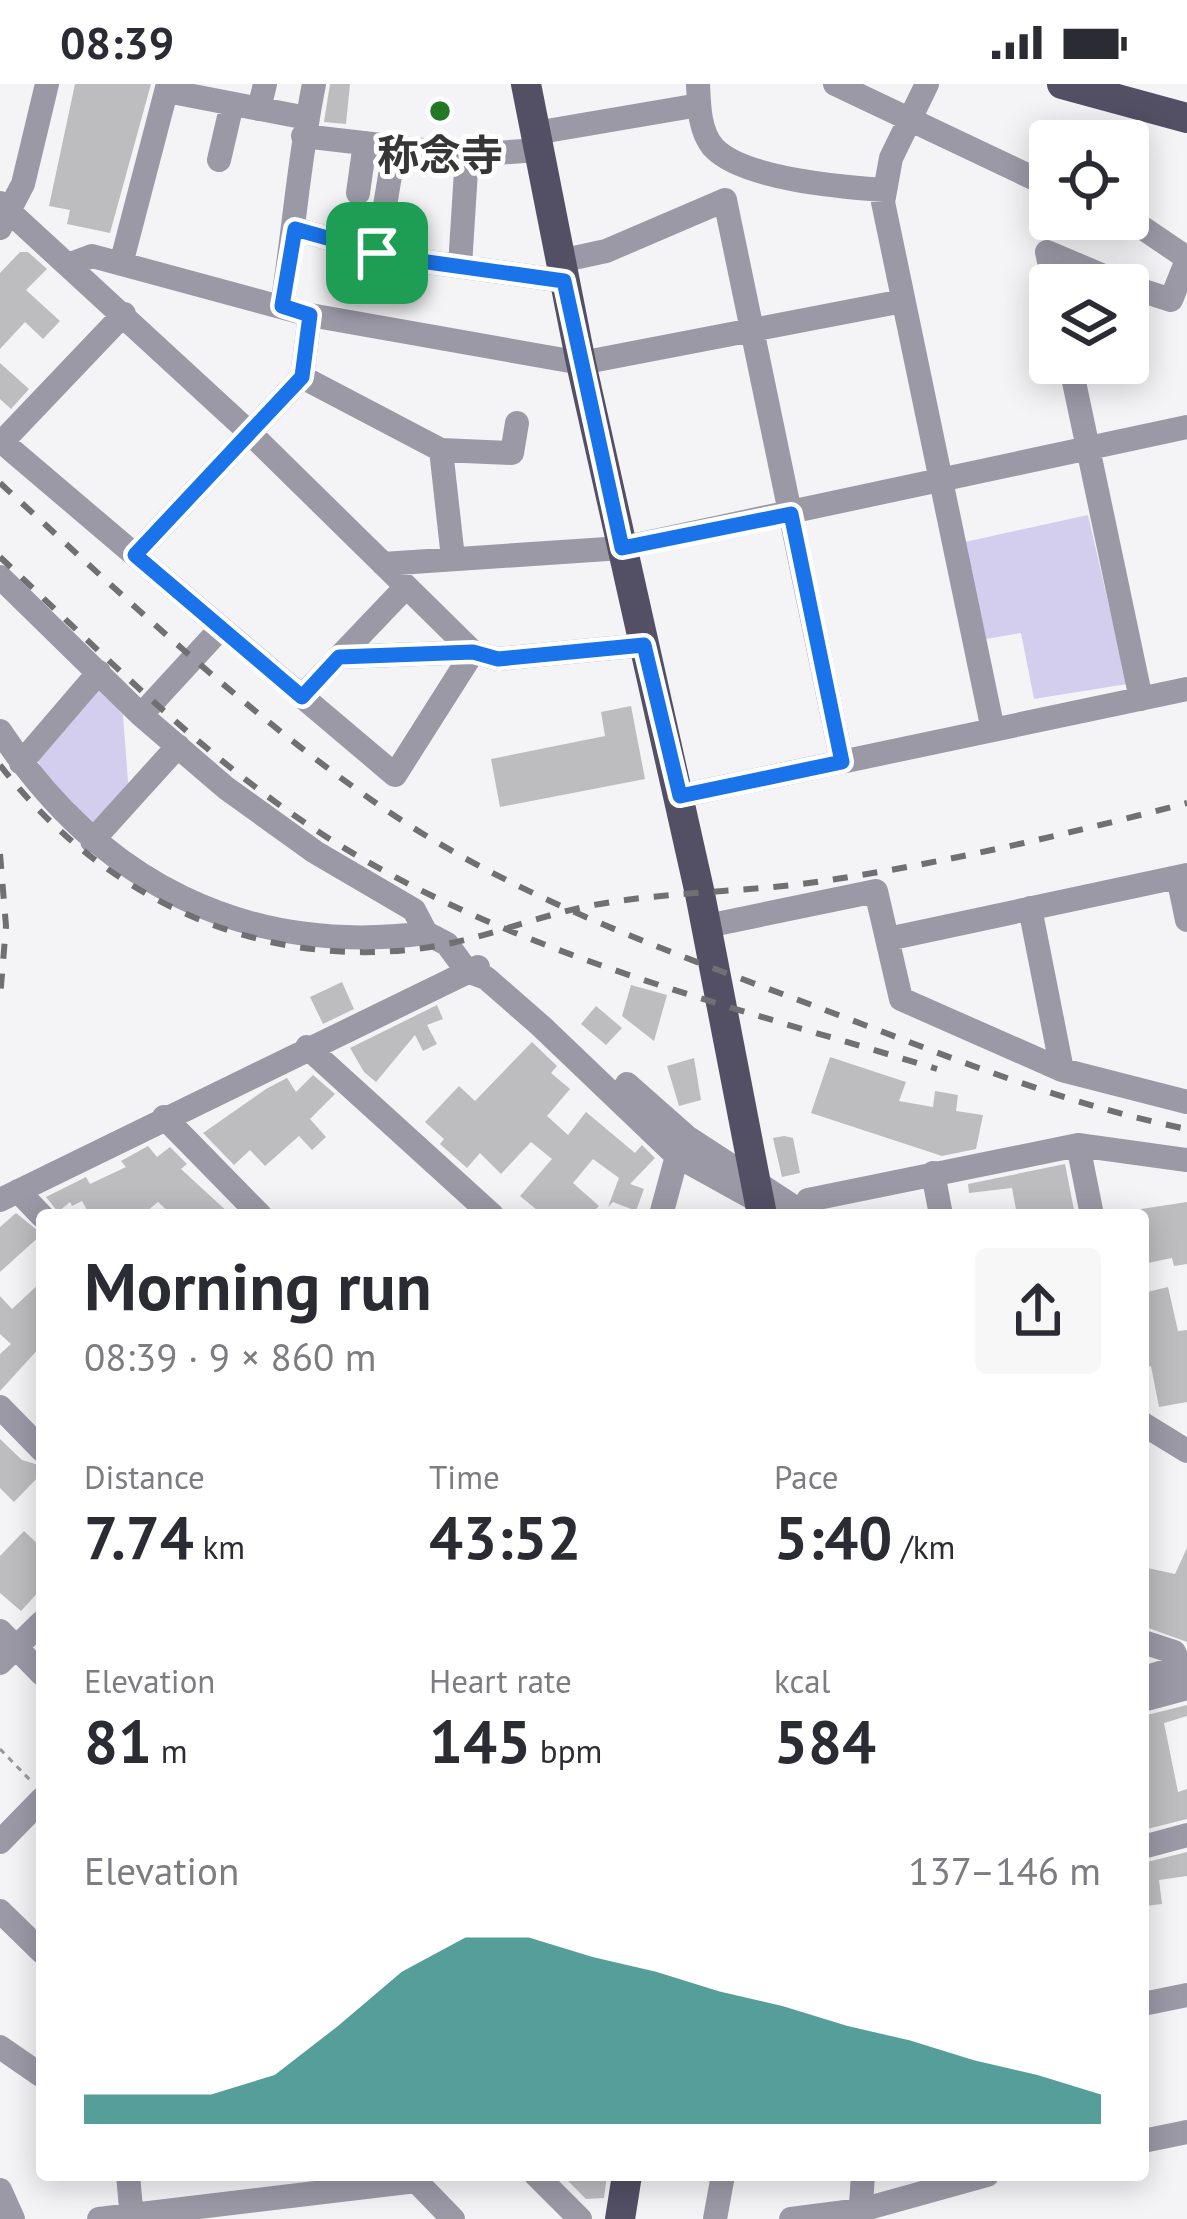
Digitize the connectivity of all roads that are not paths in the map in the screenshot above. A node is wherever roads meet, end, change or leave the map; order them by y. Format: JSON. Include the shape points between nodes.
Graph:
{"nodes":[{"id":1,"x":47,"y":84,"type":"edge"},
{"id":2,"x":314,"y":84,"type":"edge"},
{"id":3,"x":526,"y":84,"type":"edge"},
{"id":4,"x":835,"y":84,"type":"edge"},
{"id":5,"x":927,"y":84,"type":"edge"},
{"id":6,"x":1062,"y":84,"type":"edge"},
{"id":7,"x":167,"y":87,"type":"edge"},
{"id":8,"x":698,"y":94,"type":"edge"},
{"id":9,"x":262,"y":97,"type":"edge"},
{"id":10,"x":232,"y":104,"type":"junction"},
{"id":11,"x":1187,"y":118,"type":"edge"},
{"id":12,"x":909,"y":123,"type":"junction"},
{"id":13,"x":305,"y":127,"type":"junction"},
{"id":14,"x":537,"y":141,"type":"junction"},
{"id":15,"x":365,"y":143,"type":"junction"},
{"id":16,"x":395,"y":146,"type":"junction"},
{"id":17,"x":467,"y":155,"type":"junction"},
{"id":18,"x":219,"y":160,"type":"dead end"},
{"id":19,"x":744,"y":161,"type":"junction"},
{"id":20,"x":1029,"y":177,"type":"edge"},
{"id":21,"x":884,"y":190,"type":"junction"},
{"id":22,"x":358,"y":193,"type":"dead end"},
{"id":23,"x":725,"y":200,"type":"junction"},
{"id":24,"x":3,"y":214,"type":"edge"},
{"id":25,"x":295,"y":229,"type":"junction"},
{"id":26,"x":1149,"y":231,"type":"edge"},
{"id":27,"x":377,"y":253,"type":"junction"},
{"id":28,"x":1186,"y":254,"type":"edge"},
{"id":29,"x":121,"y":264,"type":"junction"},
{"id":30,"x":1050,"y":264,"type":"edge"},
{"id":31,"x":1076,"y":264,"type":"edge"},
{"id":32,"x":68,"y":265,"type":"junction"},
{"id":33,"x":460,"y":266,"type":"junction"},
{"id":34,"x":562,"y":271,"type":"junction"},
{"id":35,"x":1149,"y":293,"type":"edge"},
{"id":36,"x":903,"y":301,"type":"junction"},
{"id":37,"x":282,"y":306,"type":"junction"},
{"id":38,"x":124,"y":314,"type":"junction"},
{"id":39,"x":310,"y":315,"type":"junction"},
{"id":40,"x":753,"y":329,"type":"junction"},
{"id":41,"x":581,"y":363,"type":"junction"},
{"id":42,"x":302,"y":377,"type":"junction"},
{"id":43,"x":1074,"y":384,"type":"edge"},
{"id":44,"x":517,"y":423,"type":"dead end"},
{"id":45,"x":1187,"y":427,"type":"edge"},
{"id":46,"x":249,"y":432,"type":"junction"},
{"id":47,"x":1,"y":440,"type":"edge"},
{"id":48,"x":1088,"y":447,"type":"junction"},
{"id":49,"x":441,"y":450,"type":"junction"},
{"id":50,"x":940,"y":480,"type":"junction"},
{"id":51,"x":791,"y":514,"type":"junction"},
{"id":52,"x":622,"y":548,"type":"junction"},
{"id":53,"x":135,"y":555,"type":"junction"},
{"id":54,"x":453,"y":558,"type":"junction"},
{"id":55,"x":383,"y":564,"type":"junction"},
{"id":56,"x":0,"y":578,"type":"edge"},
{"id":57,"x":405,"y":588,"type":"junction"},
{"id":58,"x":221,"y":628,"type":"junction"},
{"id":59,"x":644,"y":645,"type":"junction"},
{"id":60,"x":473,"y":652,"type":"junction"},
{"id":61,"x":339,"y":657,"type":"junction"},
{"id":62,"x":99,"y":672,"type":"junction"},
{"id":63,"x":1187,"y":689,"type":"edge"},
{"id":64,"x":302,"y":697,"type":"junction"},
{"id":65,"x":1141,"y":699,"type":"junction"},
{"id":66,"x":141,"y":715,"type":"junction"},
{"id":67,"x":993,"y":730,"type":"junction"},
{"id":68,"x":0,"y":731,"type":"edge"},
{"id":69,"x":178,"y":746,"type":"junction"},
{"id":70,"x":842,"y":762,"type":"junction"},
{"id":71,"x":21,"y":763,"type":"junction"},
{"id":72,"x":680,"y":796,"type":"junction"},
{"id":73,"x":92,"y":841,"type":"junction"},
{"id":74,"x":1182,"y":876,"type":"edge"},
{"id":75,"x":1030,"y":908,"type":"junction"},
{"id":76,"x":1187,"y":920,"type":"edge"},
{"id":77,"x":706,"y":926,"type":"junction"},
{"id":78,"x":426,"y":933,"type":"junction"},
{"id":79,"x":889,"y":939,"type":"junction"},
{"id":80,"x":467,"y":971,"type":"junction"},
{"id":81,"x":307,"y":1047,"type":"junction"},
{"id":82,"x":1062,"y":1070,"type":"junction"},
{"id":83,"x":1187,"y":1102,"type":"edge"},
{"id":84,"x":164,"y":1117,"type":"junction"},
{"id":85,"x":1078,"y":1145,"type":"junction"},
{"id":86,"x":676,"y":1156,"type":"junction"},
{"id":87,"x":1187,"y":1160,"type":"edge"},
{"id":88,"x":933,"y":1173,"type":"junction"},
{"id":89,"x":757,"y":1192,"type":"edge"},
{"id":90,"x":9,"y":1195,"type":"edge"},
{"id":91,"x":807,"y":1207,"type":"edge"},
{"id":92,"x":254,"y":1209,"type":"edge"},
{"id":93,"x":485,"y":1209,"type":"edge"},
{"id":94,"x":663,"y":1209,"type":"edge"},
{"id":95,"x":940,"y":1209,"type":"edge"},
{"id":96,"x":1091,"y":1209,"type":"edge"},
{"id":97,"x":36,"y":1212,"type":"edge"},
{"id":98,"x":0,"y":1407,"type":"edge"},
{"id":99,"x":1149,"y":1412,"type":"edge"},
{"id":100,"x":1149,"y":1428,"type":"edge"},
{"id":101,"x":1187,"y":1435,"type":"edge"},
{"id":102,"x":36,"y":1444,"type":"edge"},
{"id":103,"x":1187,"y":1451,"type":"edge"},
{"id":104,"x":36,"y":1626,"type":"edge"},
{"id":105,"x":1149,"y":1644,"type":"edge"},
{"id":106,"x":5,"y":1647,"type":"edge"},
{"id":107,"x":36,"y":1670,"type":"edge"},
{"id":108,"x":1186,"y":1675,"type":"edge"},
{"id":109,"x":1149,"y":1678,"type":"edge"},
{"id":110,"x":1149,"y":1697,"type":"edge"},
{"id":111,"x":36,"y":1802,"type":"edge"},
{"id":112,"x":1187,"y":1835,"type":"edge"},
{"id":113,"x":0,"y":1842,"type":"edge"},
{"id":114,"x":1149,"y":1845,"type":"edge"},
{"id":115,"x":0,"y":1912,"type":"edge"},
{"id":116,"x":36,"y":1946,"type":"edge"},
{"id":117,"x":1187,"y":1995,"type":"edge"},
{"id":118,"x":1149,"y":2003,"type":"edge"},
{"id":119,"x":2,"y":2052,"type":"edge"},
{"id":120,"x":36,"y":2072,"type":"edge"},
{"id":121,"x":1187,"y":2132,"type":"edge"},
{"id":122,"x":1149,"y":2140,"type":"edge"},
{"id":123,"x":129,"y":2181,"type":"edge"},
{"id":124,"x":360,"y":2181,"type":"edge"},
{"id":125,"x":417,"y":2181,"type":"edge"},
{"id":126,"x":542,"y":2181,"type":"edge"},
{"id":127,"x":626,"y":2181,"type":"edge"},
{"id":128,"x":721,"y":2181,"type":"edge"},
{"id":129,"x":862,"y":2181,"type":"edge"},
{"id":130,"x":968,"y":2181,"type":"edge"},
{"id":131,"x":305,"y":2184,"type":"edge"},
{"id":132,"x":0,"y":2190,"type":"edge"},
{"id":133,"x":860,"y":2215,"type":"edge"},
{"id":134,"x":132,"y":2217,"type":"edge"},
{"id":135,"x":13,"y":2219,"type":"edge"},
{"id":136,"x":99,"y":2219,"type":"edge"},
{"id":137,"x":453,"y":2219,"type":"edge"},
{"id":138,"x":580,"y":2219,"type":"edge"},
{"id":139,"x":620,"y":2219,"type":"edge"},
{"id":140,"x":716,"y":2219,"type":"edge"},
{"id":141,"x":791,"y":2219,"type":"edge"}],
"edges":[{"from":1,"to":24,"type":"street","via":[[23,184]]},
{"from":2,"to":13,"type":"street"},
{"from":3,"to":14,"type":"main road"},
{"from":4,"to":12,"type":"street"},
{"from":5,"to":12,"type":"street"},
{"from":6,"to":11,"type":"main road"},
{"from":7,"to":10,"type":"street"},
{"from":7,"to":29,"type":"street"},
{"from":8,"to":14,"type":"street"},
{"from":8,"to":19,"type":"street","via":[[715,149]]},
{"from":9,"to":10,"type":"street"},
{"from":9,"to":13,"type":"street"},
{"from":10,"to":18,"type":"street"},
{"from":12,"to":20,"type":"street"},
{"from":12,"to":21,"type":"street"},
{"from":13,"to":15,"type":"street"},
{"from":13,"to":25,"type":"street"},
{"from":14,"to":17,"type":"street"},
{"from":14,"to":34,"type":"main road"},
{"from":15,"to":16,"type":"street"},
{"from":15,"to":22,"type":"street"},
{"from":16,"to":17,"type":"street"},
{"from":16,"to":27,"type":"street"},
{"from":17,"to":33,"type":"street"},
{"from":19,"to":21,"type":"street","via":[[806,186]]},
{"from":19,"to":23,"type":"street"},
{"from":21,"to":36,"type":"street"},
{"from":23,"to":34,"type":"street"},
{"from":23,"to":40,"type":"street"},
{"from":24,"to":32,"type":"street"},
{"from":25,"to":27,"type":"street"},
{"from":25,"to":37,"type":"street"},
{"from":26,"to":28,"type":"street"},
{"from":27,"to":33,"type":"street"},
{"from":28,"to":35,"type":"street","via":[[1171,300]]},
{"from":29,"to":32,"type":"street","via":[[92,256]]},
{"from":29,"to":37,"type":"street"},
{"from":30,"to":31,"type":"street","via":[[1047,252]]},
{"from":32,"to":38,"type":"street"},
{"from":33,"to":34,"type":"street"},
{"from":34,"to":41,"type":"main road"},
{"from":36,"to":40,"type":"street"},
{"from":36,"to":50,"type":"street"},
{"from":37,"to":39,"type":"street"},
{"from":38,"to":46,"type":"street"},
{"from":38,"to":47,"type":"street"},
{"from":39,"to":41,"type":"street"},
{"from":39,"to":42,"type":"street"},
{"from":40,"to":41,"type":"street"},
{"from":40,"to":51,"type":"street"},
{"from":41,"to":52,"type":"main road"},
{"from":42,"to":46,"type":"street"},
{"from":42,"to":49,"type":"street"},
{"from":43,"to":48,"type":"street"},
{"from":44,"to":49,"type":"street","via":[[512,453]]},
{"from":45,"to":48,"type":"street"},
{"from":46,"to":53,"type":"street"},
{"from":46,"to":55,"type":"street"},
{"from":47,"to":53,"type":"street"},
{"from":48,"to":50,"type":"street"},
{"from":48,"to":65,"type":"street"},
{"from":49,"to":54,"type":"street"},
{"from":50,"to":51,"type":"street"},
{"from":50,"to":67,"type":"street"},
{"from":51,"to":52,"type":"street"},
{"from":51,"to":70,"type":"street"},
{"from":52,"to":54,"type":"street"},
{"from":52,"to":59,"type":"main road"},
{"from":53,"to":58,"type":"street"},
{"from":54,"to":55,"type":"street"},
{"from":55,"to":57,"type":"street"},
{"from":56,"to":62,"type":"street"},
{"from":57,"to":60,"type":"street"},
{"from":57,"to":61,"type":"street"},
{"from":58,"to":64,"type":"street"},
{"from":58,"to":66,"type":"street"},
{"from":59,"to":60,"type":"street","via":[[498,659]]},
{"from":59,"to":72,"type":"main road"},
{"from":60,"to":61,"type":"street"},
{"from":60,"to":64,"type":"street","via":[[395,775]]},
{"from":61,"to":64,"type":"street"},
{"from":62,"to":66,"type":"street"},
{"from":62,"to":71,"type":"street"},
{"from":63,"to":65,"type":"street"},
{"from":65,"to":67,"type":"street"},
{"from":66,"to":69,"type":"street"},
{"from":67,"to":70,"type":"street"},
{"from":68,"to":71,"type":"street"},
{"from":69,"to":73,"type":"street"},
{"from":69,"to":78,"type":"street","via":[[315,852],[414,910]]},
{"from":70,"to":72,"type":"street"},
{"from":71,"to":73,"type":"street"},
{"from":72,"to":77,"type":"main road"},
{"from":73,"to":78,"type":"street","via":[[148,882],[223,916],[298,934]]},
{"from":74,"to":75,"type":"street"},
{"from":74,"to":76,"type":"street"},
{"from":75,"to":79,"type":"street"},
{"from":75,"to":82,"type":"street"},
{"from":77,"to":79,"type":"street","via":[[876,891]]},
{"from":77,"to":89,"type":"main road"},
{"from":78,"to":80,"type":"street","via":[[447,944]]},
{"from":79,"to":82,"type":"street","via":[[901,999]]},
{"from":80,"to":81,"type":"street"},
{"from":80,"to":86,"type":"street","via":[[527,1014]]},
{"from":80,"to":89,"type":"street","via":[[490,962]]},
{"from":81,"to":84,"type":"street"},
{"from":81,"to":93,"type":"street"},
{"from":82,"to":83,"type":"street"},
{"from":84,"to":90,"type":"street"},
{"from":84,"to":92,"type":"street"},
{"from":85,"to":87,"type":"street"},
{"from":85,"to":88,"type":"street"},
{"from":85,"to":96,"type":"street"},
{"from":86,"to":89,"type":"street"},
{"from":86,"to":94,"type":"street"},
{"from":88,"to":91,"type":"street"},
{"from":88,"to":95,"type":"street"},
{"from":89,"to":91,"type":"street"},
{"from":90,"to":97,"type":"street"},
{"from":98,"to":102,"type":"street"},
{"from":99,"to":101,"type":"street"},
{"from":100,"to":103,"type":"street"},
{"from":104,"to":106,"type":"street"},
{"from":105,"to":108,"type":"street","via":[[1174,1652]]},
{"from":106,"to":107,"type":"street"},
{"from":108,"to":109,"type":"street"},
{"from":108,"to":110,"type":"street"},
{"from":111,"to":113,"type":"street"},
{"from":112,"to":114,"type":"street"},
{"from":115,"to":116,"type":"street"},
{"from":117,"to":118,"type":"street"},
{"from":119,"to":120,"type":"street"},
{"from":121,"to":122,"type":"street"},
{"from":123,"to":134,"type":"street"},
{"from":124,"to":131,"type":"street"},
{"from":125,"to":137,"type":"street"},
{"from":126,"to":138,"type":"street"},
{"from":127,"to":139,"type":"main road"},
{"from":128,"to":140,"type":"street"},
{"from":129,"to":133,"type":"street"},
{"from":130,"to":133,"type":"street"},
{"from":131,"to":134,"type":"street"},
{"from":132,"to":135,"type":"street"},
{"from":133,"to":141,"type":"street"},
{"from":134,"to":136,"type":"street"}]}
